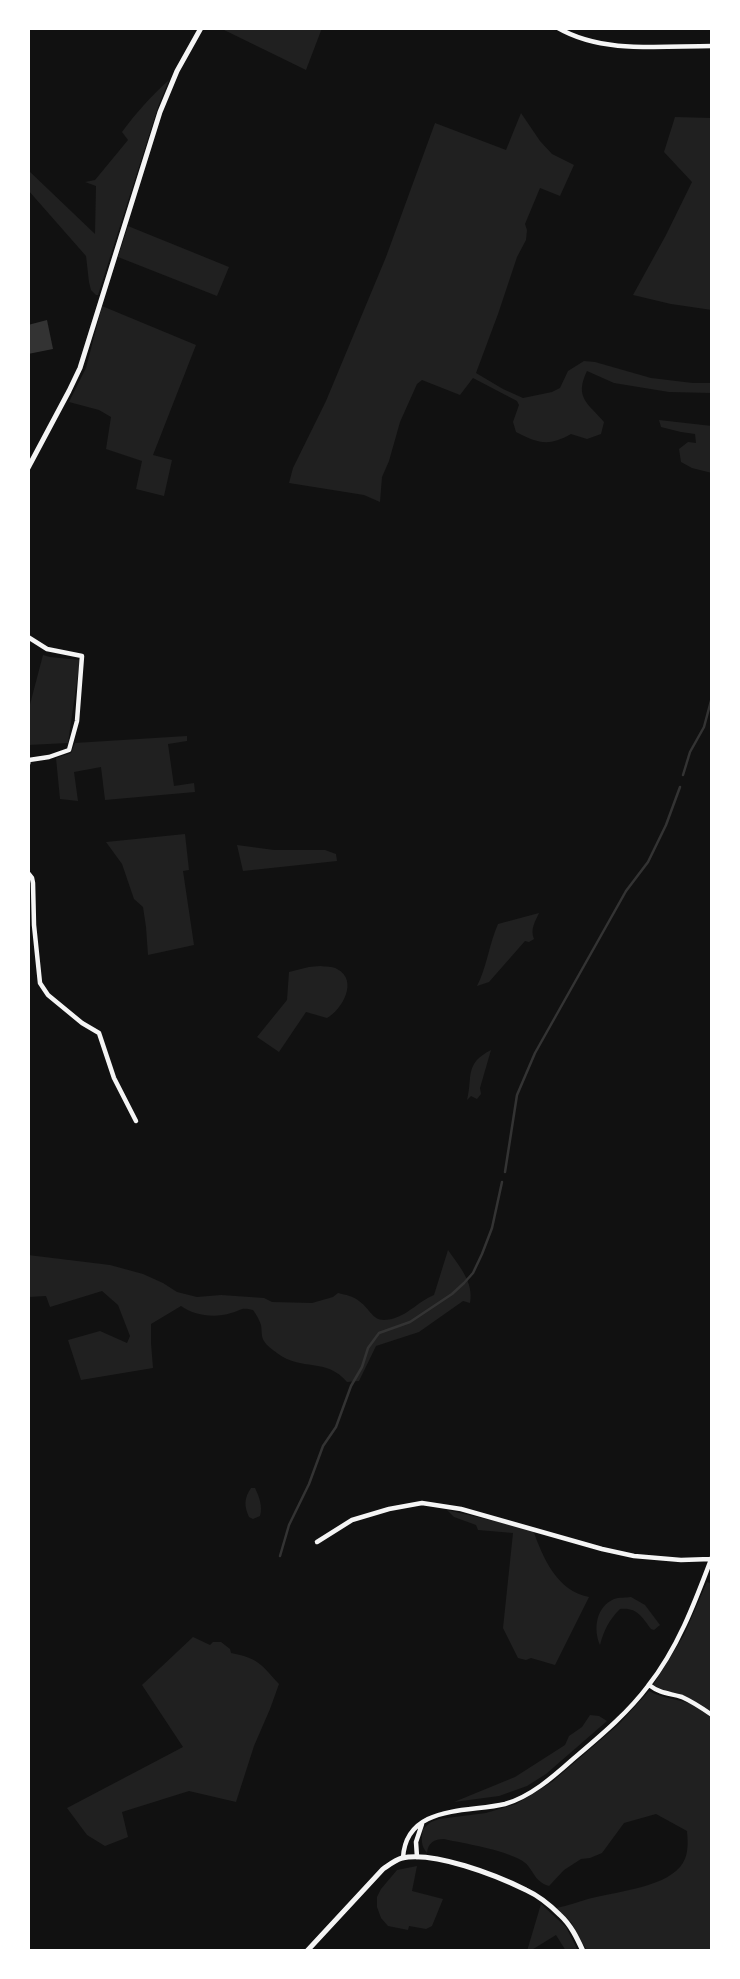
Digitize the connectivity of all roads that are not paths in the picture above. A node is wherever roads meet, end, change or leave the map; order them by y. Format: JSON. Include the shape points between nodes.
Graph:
{"nodes":[{"id":1,"x":201,"y":28,"type":"edge"},
{"id":2,"x":558,"y":28,"type":"edge"},
{"id":3,"x":712,"y":46,"type":"edge"},
{"id":4,"x":28,"y":468,"type":"edge"},
{"id":5,"x":28,"y":637,"type":"edge"},
{"id":6,"x":28,"y":764,"type":"edge"},
{"id":7,"x":28,"y":873,"type":"edge"},
{"id":8,"x":136,"y":1121,"type":"dead end"},
{"id":9,"x":317,"y":1542,"type":"dead end"},
{"id":10,"x":712,"y":1558,"type":"edge"},
{"id":11,"x":649,"y":1685,"type":"junction"},
{"id":12,"x":712,"y":1716,"type":"edge"},
{"id":13,"x":424,"y":1820,"type":"junction"},
{"id":14,"x":417,"y":1857,"type":"junction"},
{"id":15,"x":403,"y":1858,"type":"junction"},
{"id":16,"x":307,"y":1951,"type":"edge"},
{"id":17,"x":583,"y":1951,"type":"edge"}],
"edges":[{"from":1,"to":4,"type":"street","via":[[160,112],[77,376]]},
{"from":2,"to":3,"type":"street","via":[[606,44]]},
{"from":5,"to":6,"type":"street","via":[[47,649],[82,656],[77,721],[69,750]]},
{"from":7,"to":8,"type":"street","via":[[33,883],[40,983],[48,995],[99,1033],[114,1078]]},
{"from":9,"to":10,"type":"street","via":[[352,1520],[422,1503],[461,1509],[634,1556]]},
{"from":10,"to":11,"type":"street","via":[[690,1614]]},
{"from":11,"to":12,"type":"street"},
{"from":11,"to":13,"type":"street","via":[[595,1741],[522,1797]]},
{"from":13,"to":14,"type":"street","via":[[416,1842]]},
{"from":13,"to":15,"type":"street","via":[[409,1835]]},
{"from":14,"to":15,"type":"street"},
{"from":14,"to":17,"type":"street","via":[[482,1872],[528,1891],[561,1915]]},
{"from":15,"to":16,"type":"street","via":[[383,1868]]}]}
